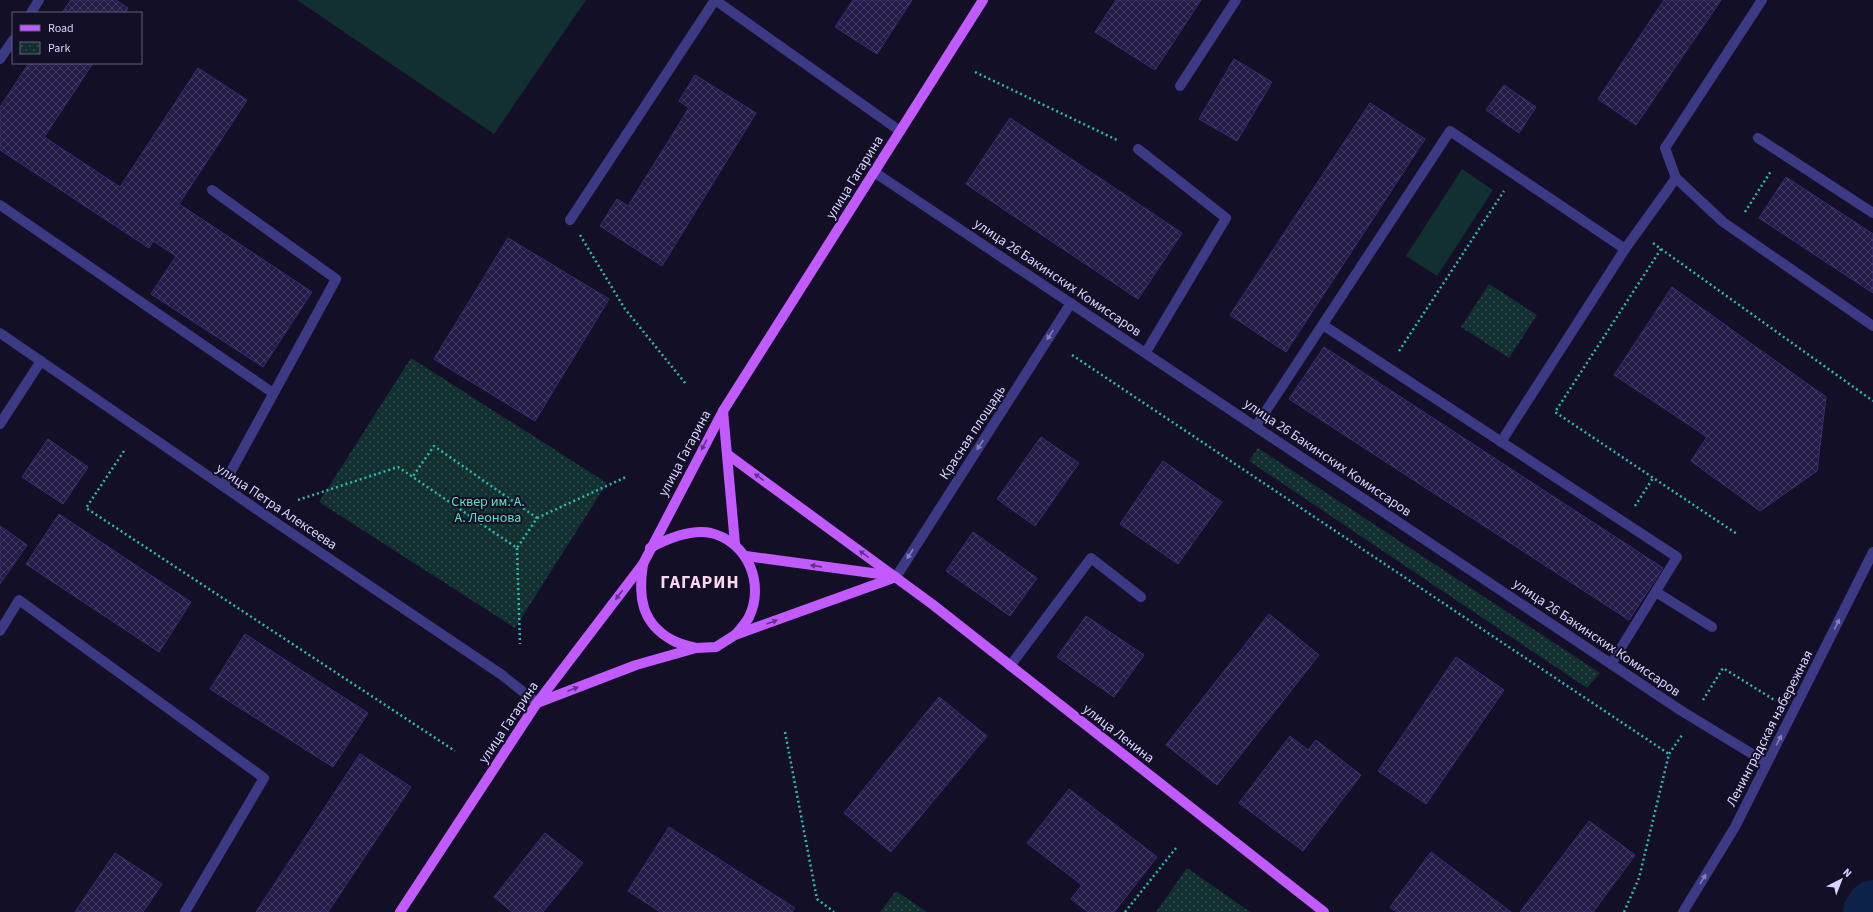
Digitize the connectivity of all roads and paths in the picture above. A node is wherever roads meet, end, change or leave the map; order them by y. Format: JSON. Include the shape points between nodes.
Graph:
{"nodes":[{"id":1,"x":39,"y":0,"type":"edge"},
{"id":2,"x":715,"y":0,"type":"edge"},
{"id":3,"x":983,"y":0,"type":"edge"},
{"id":4,"x":1236,"y":0,"type":"edge"},
{"id":5,"x":1762,"y":0,"type":"edge"},
{"id":6,"x":32,"y":12,"type":"edge"},
{"id":7,"x":12,"y":42,"type":"edge"},
{"id":8,"x":0,"y":60,"type":"edge"},
{"id":9,"x":975,"y":72,"type":"dead end"},
{"id":10,"x":1180,"y":86,"type":"dead end"},
{"id":11,"x":900,"y":131,"type":"junction"},
{"id":12,"x":1758,"y":138,"type":"dead end"},
{"id":13,"x":1138,"y":149,"type":"joint"},
{"id":14,"x":1783,"y":154,"type":"junction"},
{"id":15,"x":874,"y":172,"type":"junction"},
{"id":16,"x":1514,"y":175,"type":"junction"},
{"id":17,"x":1676,"y":178,"type":"junction"},
{"id":18,"x":212,"y":190,"type":"dead end"},
{"id":19,"x":0,"y":205,"type":"edge"},
{"id":20,"x":1873,"y":213,"type":"edge"},
{"id":21,"x":570,"y":220,"type":"joint"},
{"id":22,"x":1733,"y":230,"type":"junction"},
{"id":23,"x":1638,"y":233,"type":"junction"},
{"id":24,"x":1625,"y":249,"type":"junction"},
{"id":25,"x":1661,"y":249,"type":"junction"},
{"id":26,"x":1071,"y":302,"type":"junction"},
{"id":27,"x":1323,"y":325,"type":"junction"},
{"id":28,"x":1873,"y":326,"type":"edge"},
{"id":29,"x":0,"y":333,"type":"edge"},
{"id":30,"x":1146,"y":352,"type":"junction"},
{"id":31,"x":1072,"y":355,"type":"dead end"},
{"id":32,"x":41,"y":361,"type":"junction"},
{"id":33,"x":1388,"y":368,"type":"junction"},
{"id":34,"x":686,"y":384,"type":"dead end"},
{"id":35,"x":273,"y":393,"type":"junction"},
{"id":36,"x":1873,"y":401,"type":"edge"},
{"id":37,"x":723,"y":411,"type":"junction"},
{"id":38,"x":0,"y":424,"type":"edge"},
{"id":39,"x":1256,"y":426,"type":"junction"},
{"id":40,"x":1501,"y":442,"type":"junction"},
{"id":41,"x":124,"y":451,"type":"dead end"},
{"id":42,"x":727,"y":454,"type":"junction"},
{"id":43,"x":413,"y":476,"type":"junction"},
{"id":44,"x":626,"y":477,"type":"dead end"},
{"id":45,"x":1653,"y":478,"type":"junction"},
{"id":46,"x":223,"y":486,"type":"junction"},
{"id":47,"x":298,"y":500,"type":"dead end"},
{"id":48,"x":537,"y":518,"type":"junction"},
{"id":49,"x":1624,"y":523,"type":"junction"},
{"id":50,"x":1737,"y":534,"type":"dead end"},
{"id":51,"x":735,"y":544,"type":"junction"},
{"id":52,"x":516,"y":548,"type":"junction"},
{"id":53,"x":650,"y":548,"type":"junction"},
{"id":54,"x":1873,"y":552,"type":"edge"},
{"id":55,"x":746,"y":556,"type":"junction"},
{"id":56,"x":643,"y":564,"type":"junction"},
{"id":57,"x":896,"y":577,"type":"junction"},
{"id":58,"x":1656,"y":592,"type":"junction"},
{"id":59,"x":1141,"y":597,"type":"dead end"},
{"id":60,"x":1712,"y":628,"type":"dead end"},
{"id":61,"x":0,"y":631,"type":"edge"},
{"id":62,"x":735,"y":635,"type":"junction"},
{"id":63,"x":520,"y":644,"type":"dead end"},
{"id":64,"x":696,"y":648,"type":"junction"},
{"id":65,"x":1611,"y":664,"type":"junction"},
{"id":66,"x":1010,"y":666,"type":"junction"},
{"id":67,"x":537,"y":703,"type":"junction"},
{"id":68,"x":1793,"y":712,"type":"junction"},
{"id":69,"x":1693,"y":718,"type":"junction"},
{"id":70,"x":785,"y":732,"type":"dead end"},
{"id":71,"x":455,"y":751,"type":"dead end"},
{"id":72,"x":1669,"y":754,"type":"junction"},
{"id":73,"x":1767,"y":763,"type":"junction"},
{"id":74,"x":1176,"y":848,"type":"dead end"},
{"id":75,"x":185,"y":912,"type":"edge"},
{"id":76,"x":400,"y":912,"type":"edge"},
{"id":77,"x":834,"y":912,"type":"edge"},
{"id":78,"x":1126,"y":912,"type":"edge"},
{"id":79,"x":1324,"y":912,"type":"edge"},
{"id":80,"x":1624,"y":912,"type":"edge"},
{"id":81,"x":1683,"y":912,"type":"edge"}],
"edges":[{"from":1,"to":6,"type":"street"},
{"from":2,"to":11,"type":"street"},
{"from":2,"to":21,"type":"street"},
{"from":3,"to":11,"type":"main road","name":"улица Гагарина"},
{"from":4,"to":10,"type":"street"},
{"from":5,"to":17,"type":"street","via":[[1665,148]]},
{"from":7,"to":8,"type":"street"},
{"from":9,"to":13,"type":"path"},
{"from":11,"to":15,"type":"main road","name":"улица Гагарина"},
{"from":12,"to":14,"type":"street"},
{"from":13,"to":30,"type":"street","via":[[1226,218]]},
{"from":14,"to":20,"type":"street"},
{"from":14,"to":22,"type":"path"},
{"from":15,"to":26,"type":"street","name":"улица 26 Бакинских Комиссаров"},
{"from":15,"to":37,"type":"main road","name":"улица Гагарина"},
{"from":16,"to":24,"type":"street"},
{"from":16,"to":27,"type":"street","via":[[1450,131]]},
{"from":16,"to":33,"type":"path"},
{"from":17,"to":22,"type":"street"},
{"from":17,"to":23,"type":"street"},
{"from":18,"to":35,"type":"street","via":[[336,279]]},
{"from":19,"to":35,"type":"street"},
{"from":21,"to":34,"type":"path","via":[[625,309]]},
{"from":22,"to":28,"type":"street"},
{"from":23,"to":24,"type":"street"},
{"from":23,"to":25,"type":"path"},
{"from":24,"to":40,"type":"street"},
{"from":25,"to":36,"type":"path"},
{"from":25,"to":45,"type":"path","via":[[1555,412]]},
{"from":26,"to":30,"type":"street","name":"улица 26 Бакинских Комиссаров"},
{"from":26,"to":57,"type":"street","name":"Красная площадь","one_way":true},
{"from":27,"to":33,"type":"street"},
{"from":27,"to":39,"type":"street"},
{"from":29,"to":32,"type":"street","name":"улица Петра Алексеева"},
{"from":30,"to":39,"type":"street","name":"улица 26 Бакинских Комиссаров"},
{"from":31,"to":72,"type":"path"},
{"from":32,"to":38,"type":"street"},
{"from":32,"to":46,"type":"street","name":"улица Петра Алексеева"},
{"from":33,"to":40,"type":"street"},
{"from":35,"to":46,"type":"street"},
{"from":37,"to":42,"type":"main road"},
{"from":37,"to":53,"type":"main road","name":"улица Гагарина","one_way":true},
{"from":39,"to":65,"type":"street","name":"улица 26 Бакинских Комиссаров"},
{"from":40,"to":49,"type":"street"},
{"from":41,"to":71,"type":"path","via":[[86,508]]},
{"from":42,"to":51,"type":"main road"},
{"from":57,"to":42,"type":"main road","name":"улица Ленина","one_way":true},
{"from":43,"to":47,"type":"path","via":[[398,467]]},
{"from":43,"to":48,"type":"path","via":[[434,446]]},
{"from":43,"to":52,"type":"path"},
{"from":44,"to":48,"type":"path"},
{"from":45,"to":49,"type":"path"},
{"from":45,"to":50,"type":"path"},
{"from":46,"to":67,"type":"street","name":"улица Петра Алексеева","via":[[502,675]]},
{"from":48,"to":52,"type":"path"},
{"from":49,"to":58,"type":"street","via":[[1677,557]]},
{"from":51,"to":53,"type":"main road","via":[[711,533],[693,533],[665,540]]},
{"from":51,"to":55,"type":"main road"},
{"from":52,"to":63,"type":"path"},
{"from":53,"to":56,"type":"main road","name":"улица Гагарина"},
{"from":68,"to":54,"type":"street","name":"Ленинградская набережная","one_way":true},
{"from":57,"to":55,"type":"main road","one_way":true},
{"from":55,"to":62,"type":"main road","via":[[754,576],[755,598],[749,618]]},
{"from":56,"to":64,"type":"main road","via":[[641,599],[652,624],[673,641]]},
{"from":56,"to":67,"type":"main road","name":"улица Гагарина","one_way":true},
{"from":62,"to":57,"type":"main road","one_way":true},
{"from":57,"to":66,"type":"main road","name":"улица Ленина"},
{"from":58,"to":60,"type":"street"},
{"from":58,"to":65,"type":"street"},
{"from":59,"to":66,"type":"street","via":[[1091,558]]},
{"from":61,"to":75,"type":"street","via":[[19,600],[264,778]]},
{"from":62,"to":64,"type":"main road","via":[[716,647]]},
{"from":67,"to":64,"type":"main road","one_way":true,"via":[[636,665]]},
{"from":65,"to":69,"type":"street","name":"улица 26 Бакинских Комиссаров"},
{"from":66,"to":79,"type":"main road","name":"улица Ленина"},
{"from":67,"to":76,"type":"main road","name":"улица Гагарина"},
{"from":68,"to":69,"type":"path","via":[[1722,668]]},
{"from":73,"to":68,"type":"street","name":"Ленинградская набережная","one_way":true},
{"from":69,"to":72,"type":"path"},
{"from":69,"to":73,"type":"street","name":"улица 26 Бакинских Комиссаров"},
{"from":70,"to":77,"type":"path","via":[[817,899]]},
{"from":72,"to":80,"type":"path","via":[[1639,878]]},
{"from":81,"to":73,"type":"street","name":"Ленинградская набережная","one_way":true,"via":[[1735,827]]},
{"from":74,"to":78,"type":"path"}]}
